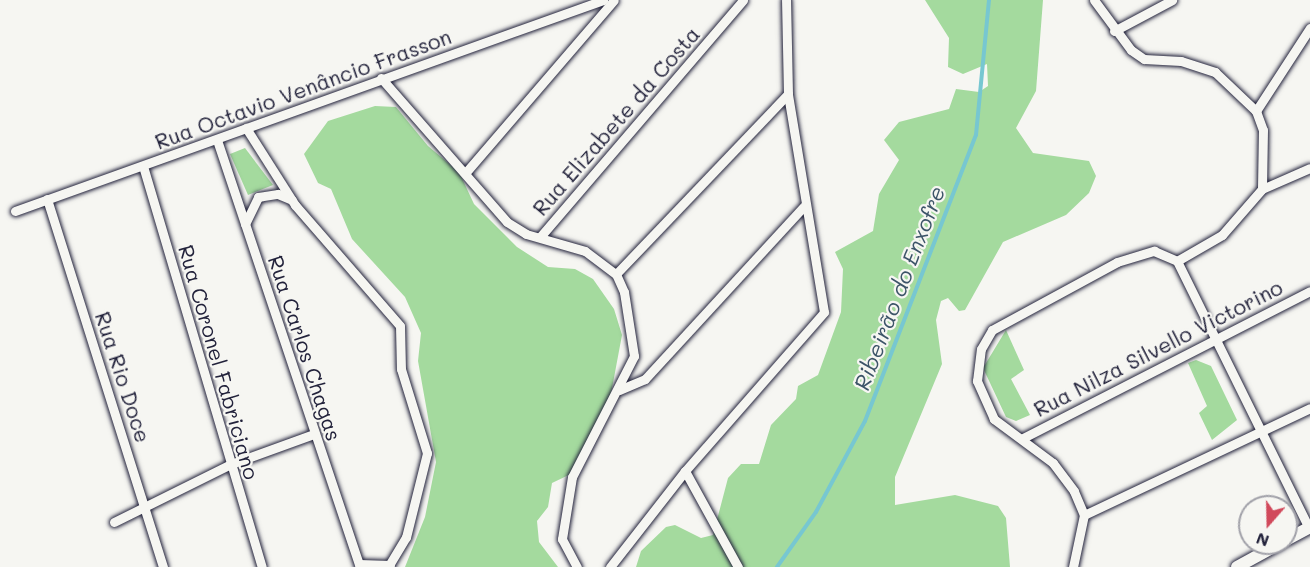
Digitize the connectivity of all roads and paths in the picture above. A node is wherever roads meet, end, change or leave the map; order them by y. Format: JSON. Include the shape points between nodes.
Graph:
{"nodes":[{"id":1,"x":603,"y":0,"type":"edge"},
{"id":2,"x":614,"y":0,"type":"edge"},
{"id":3,"x":743,"y":0,"type":"edge"},
{"id":4,"x":786,"y":0,"type":"edge"},
{"id":5,"x":1094,"y":0,"type":"edge"},
{"id":6,"x":1172,"y":0,"type":"edge"},
{"id":7,"x":1310,"y":28,"type":"edge"},
{"id":8,"x":1114,"y":31,"type":"junction"},
{"id":9,"x":1310,"y":45,"type":"edge"},
{"id":10,"x":1297,"y":52,"type":"junction"},
{"id":11,"x":381,"y":78,"type":"junction"},
{"id":12,"x":788,"y":94,"type":"junction"},
{"id":13,"x":1256,"y":111,"type":"junction"},
{"id":14,"x":246,"y":128,"type":"junction"},
{"id":15,"x":217,"y":140,"type":"junction"},
{"id":16,"x":143,"y":166,"type":"junction"},
{"id":17,"x":1310,"y":168,"type":"edge"},
{"id":18,"x":466,"y":171,"type":"junction"},
{"id":19,"x":1262,"y":189,"type":"junction"},
{"id":20,"x":47,"y":199,"type":"junction"},
{"id":21,"x":292,"y":200,"type":"junction"},
{"id":22,"x":803,"y":207,"type":"junction"},
{"id":23,"x":15,"y":211,"type":"dead end"},
{"id":24,"x":245,"y":224,"type":"junction"},
{"id":25,"x":540,"y":237,"type":"junction"},
{"id":26,"x":1177,"y":261,"type":"junction"},
{"id":27,"x":615,"y":274,"type":"junction"},
{"id":28,"x":1310,"y":291,"type":"edge"},
{"id":29,"x":1215,"y":338,"type":"junction"},
{"id":30,"x":620,"y":390,"type":"junction"},
{"id":31,"x":1310,"y":408,"type":"edge"},
{"id":32,"x":1264,"y":430,"type":"junction"},
{"id":33,"x":314,"y":434,"type":"junction"},
{"id":34,"x":1023,"y":438,"type":"junction"},
{"id":35,"x":231,"y":465,"type":"junction"},
{"id":36,"x":685,"y":471,"type":"junction"},
{"id":37,"x":145,"y":504,"type":"junction"},
{"id":38,"x":1084,"y":515,"type":"junction"},
{"id":39,"x":114,"y":522,"type":"dead end"},
{"id":40,"x":1309,"y":528,"type":"edge"},
{"id":41,"x":1259,"y":555,"type":"edge"},
{"id":42,"x":360,"y":565,"type":"edge"},
{"id":43,"x":389,"y":566,"type":"edge"},
{"id":44,"x":164,"y":567,"type":"edge"},
{"id":45,"x":262,"y":567,"type":"edge"},
{"id":46,"x":577,"y":567,"type":"edge"},
{"id":47,"x":610,"y":567,"type":"edge"},
{"id":48,"x":738,"y":567,"type":"edge"},
{"id":49,"x":1073,"y":567,"type":"edge"},
{"id":50,"x":1237,"y":567,"type":"edge"}],
"edges":[{"from":1,"to":11,"type":"street","name":"Rua Octavio Venâncio Frasson"},
{"from":2,"to":18,"type":"street"},
{"from":3,"to":25,"type":"street","name":"Rua Elizabete da Costa"},
{"from":4,"to":12,"type":"street"},
{"from":5,"to":8,"type":"street"},
{"from":6,"to":8,"type":"street"},
{"from":7,"to":10,"type":"street"},
{"from":8,"to":13,"type":"street","via":[[1144,58],[1181,61],[1215,72]]},
{"from":9,"to":10,"type":"street"},
{"from":10,"to":13,"type":"street"},
{"from":11,"to":14,"type":"street","name":"Rua Octavio Venâncio Frasson"},
{"from":11,"to":18,"type":"street"},
{"from":12,"to":22,"type":"street"},
{"from":12,"to":27,"type":"street"},
{"from":13,"to":19,"type":"street","via":[[1265,151]]},
{"from":14,"to":15,"type":"street","name":"Rua Octavio Venâncio Frasson"},
{"from":14,"to":21,"type":"street"},
{"from":15,"to":16,"type":"street","name":"Rua Octavio Venâncio Frasson"},
{"from":15,"to":24,"type":"street","name":"Rua Carlos Chagas"},
{"from":16,"to":20,"type":"street","name":"Rua Octavio Venâncio Frasson"},
{"from":16,"to":35,"type":"street","name":"Rua Coronel Fabriciano"},
{"from":17,"to":19,"type":"street"},
{"from":18,"to":25,"type":"street","via":[[507,222]]},
{"from":19,"to":26,"type":"street","via":[[1222,235]]},
{"from":20,"to":23,"type":"street","name":"Rua Octavio Venâncio Frasson"},
{"from":20,"to":37,"type":"street","name":"Rua Rio Doce"},
{"from":21,"to":24,"type":"street","via":[[278,194],[258,197]]},
{"from":21,"to":43,"type":"street","via":[[400,326],[401,369],[427,453],[406,537]]},
{"from":22,"to":30,"type":"street","via":[[645,379]]},
{"from":22,"to":36,"type":"street","via":[[824,312]]},
{"from":24,"to":33,"type":"street","name":"Rua Carlos Chagas"},
{"from":25,"to":27,"type":"street","via":[[585,250]]},
{"from":26,"to":29,"type":"street"},
{"from":26,"to":34,"type":"street","via":[[1142,252],[992,330],[981,349],[977,381],[994,418]]},
{"from":27,"to":30,"type":"street","via":[[636,346]]},
{"from":28,"to":29,"type":"street","name":"Rua Nilza Silvello Victorino"},
{"from":29,"to":32,"type":"street"},
{"from":29,"to":34,"type":"street","name":"Rua Nilza Silvello Victorino"},
{"from":30,"to":46,"type":"street","via":[[572,477],[562,539]]},
{"from":31,"to":32,"type":"street"},
{"from":32,"to":38,"type":"street"},
{"from":32,"to":40,"type":"street"},
{"from":33,"to":35,"type":"street"},
{"from":33,"to":42,"type":"street","name":"Rua Carlos Chagas"},
{"from":34,"to":38,"type":"street","via":[[1053,463]]},
{"from":35,"to":37,"type":"street"},
{"from":35,"to":45,"type":"street","name":"Rua Coronel Fabriciano"},
{"from":36,"to":47,"type":"street"},
{"from":36,"to":48,"type":"street"},
{"from":37,"to":39,"type":"street"},
{"from":37,"to":44,"type":"street","name":"Rua Rio Doce"},
{"from":38,"to":49,"type":"street"},
{"from":41,"to":50,"type":"street"},
{"from":42,"to":43,"type":"street"}]}
